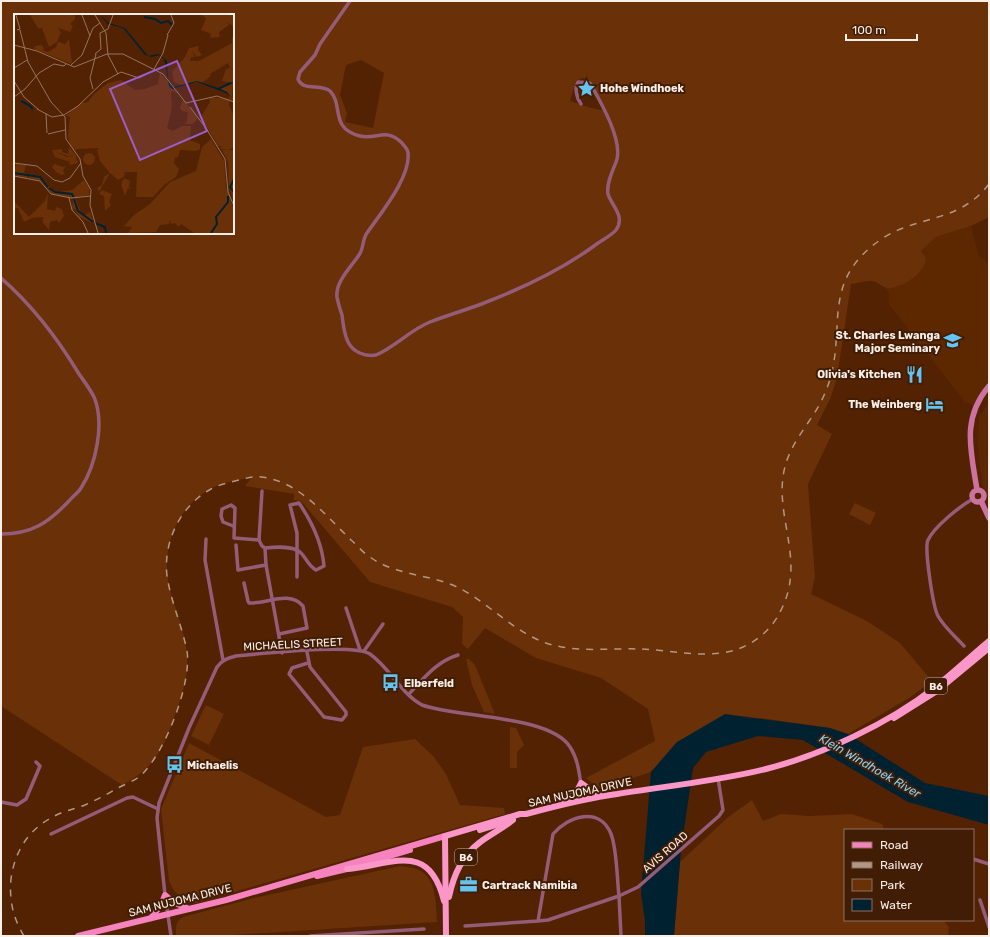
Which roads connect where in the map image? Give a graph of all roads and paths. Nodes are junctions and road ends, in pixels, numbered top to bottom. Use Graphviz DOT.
graph roads {
  1 [pos="350,1"];
  2 [pos="581,104"];
  3 [pos="1,278"];
  4 [pos="989,386"];
  5 [pos="977,490"];
  6 [pos="262,491"];
  7 [pos="973,499"];
  8 [pos="981,501"];
  9 [pos="989,518"];
  10 [pos="233,526"];
  11 [pos="1,534"];
  12 [pos="206,539"];
  13 [pos="259,540"];
  14 [pos="236,545"];
  15 [pos="265,548"];
  16 [pos="296,550"];
  17 [pos="266,565"];
  18 [pos="297,578"];
  19 [pos="244,583"];
  20 [pos="273,599"];
  21 [pos="346,608"];
  22 [pos="383,624"];
  23 [pos="279,634"];
  24 [pos="989,641"];
  25 [pos="964,646"];
  26 [pos="989,648"];
  27 [pos="362,651"];
  28 [pos="307,652"];
  29 [pos="282,653"];
  30 [pos="458,655"];
  31 [pos="223,660"];
  32 [pos="308,663"];
  33 [pos="409,694"];
  34 [pos="877,724"];
  35 [pos="36,762"];
  36 [pos="718,778"];
  37 [pos="580,783"];
  38 [pos="615,794"];
  39 [pos="583,800"];
  40 [pos="1,802"];
  41 [pos="557,806"];
  42 [pos="158,809"];
  43 [pos="526,814"];
  44 [pos="513,820"];
  45 [pos="51,834"];
  46 [pos="446,838"];
  47 [pos="974,859"];
  48 [pos="989,864"];
  49 [pos="347,869"];
  50 [pos="286,882"];
  51 [pos="165,895"];
  52 [pos="619,896"];
  53 [pos="980,900"];
  54 [pos="189,909"];
  55 [pos="446,913"];
  56 [pos="168,914"];
  57 [pos="150,918"];
  58 [pos="538,921"];
  59 [pos="465,926"];
  60 [pos="989,927"];
  61 [pos="424,929"];
  62 [pos="382,931"];
  63 [pos="78,936"];
  64 [pos="171,936"];
  65 [pos="310,936"];
  66 [pos="382,936"];
  67 [pos="446,936"];
  68 [pos="621,936"];
  1 -- 2 [label="street"];
  3 -- 11 [label="street"];
  4 -- 5 [label="main road"];
  5 -- 7 [label="main road"];
  5 -- 8 [label="main road"];
  6 -- 13 [label="street"];
  7 -- 8 [label="main road"];
  7 -- 25 [label="street"];
  8 -- 9 [label="main road"];
  10 -- 10 [label="street"];
  10 -- 13 [label="street"];
  12 -- 31 [label="street"];
  13 -- 15 [label="street"];
  14 -- 17 [label="street"];
  15 -- 16 [label="street"];
  15 -- 17 [label="street"];
  16 -- 16 [label="street"];
  16 -- 18 [label="street"];
  17 -- 20 [label="street"];
  19 -- 20 [label="street"];
  20 -- 23 [label="street"];
  20 -- 23 [label="street"];
  21 -- 27 [label="street"];
  22 -- 27 [label="street"];
  23 -- 29 [label="street"];
  24 -- 34 [label="highway, SAM NUJOMA DRIVE / B6"];
  26 -- 34 [label="highway, SAM NUJOMA DRIVE / B6"];
  27 -- 28 [label="street, MICHAELIS STREET"];
  27 -- 33 [label="street"];
  28 -- 29 [label="street, MICHAELIS STREET"];
  28 -- 32 [label="street"];
  29 -- 31 [label="street, MICHAELIS STREET"];
  30 -- 33 [label="street"];
  31 -- 42 [label="street"];
  32 -- 32 [label="street"];
  33 -- 37 [label="street"];
  34 -- 36 [label="highway, SAM NUJOMA DRIVE / B6"];
  35 -- 40 [label="street"];
  36 -- 38 [label="highway, SAM NUJOMA DRIVE / B6"];
  36 -- 52 [label="street, AVIS ROAD"];
  37 -- 38 [label="highway"];
  37 -- 39 [label="street"];
  37 -- 41 [label="highway"];
  38 -- 39 [label="highway, SAM NUJOMA DRIVE / B6"];
  39 -- 41 [label="highway, SAM NUJOMA DRIVE / B6"];
  41 -- 43 [label="highway, SAM NUJOMA DRIVE / B6"];
  42 -- 45 [label="street"];
  42 -- 51 [label="street"];
  43 -- 44 [label="highway, B6"];
  43 -- 46 [label="highway, SAM NUJOMA DRIVE / B6"];
  44 -- 46 [label="highway, B6"];
  44 -- 55 [label="highway, B6"];
  46 -- 49 [label="main road, SAM NUJOMA DRIVE"];
  46 -- 50 [label="main road, SAM NUJOMA DRIVE"];
  46 -- 55 [label="highway, B6"];
  47 -- 48 [label="street"];
  49 -- 50 [label="main road, SAM NUJOMA DRIVE"];
  49 -- 55 [label="highway"];
  50 -- 54 [label="main road, SAM NUJOMA DRIVE"];
  51 -- 54 [label="main road"];
  51 -- 56 [label="street"];
  51 -- 57 [label="main road"];
  52 -- 58 [label="street, AVIS ROAD"];
  52 -- 58 [label="street"];
  52 -- 68 [label="street"];
  53 -- 60 [label="street"];
  54 -- 56 [label="main road, SAM NUJOMA DRIVE"];
  55 -- 67 [label="highway, B6"];
  56 -- 57 [label="main road, SAM NUJOMA DRIVE"];
  56 -- 64 [label="street"];
  57 -- 63 [label="main road, SAM NUJOMA DRIVE"];
  58 -- 59 [label="street, AVIS ROAD"];
  61 -- 62 [label="street"];
  62 -- 65 [label="street"];
  62 -- 66 [label="street"];
}
